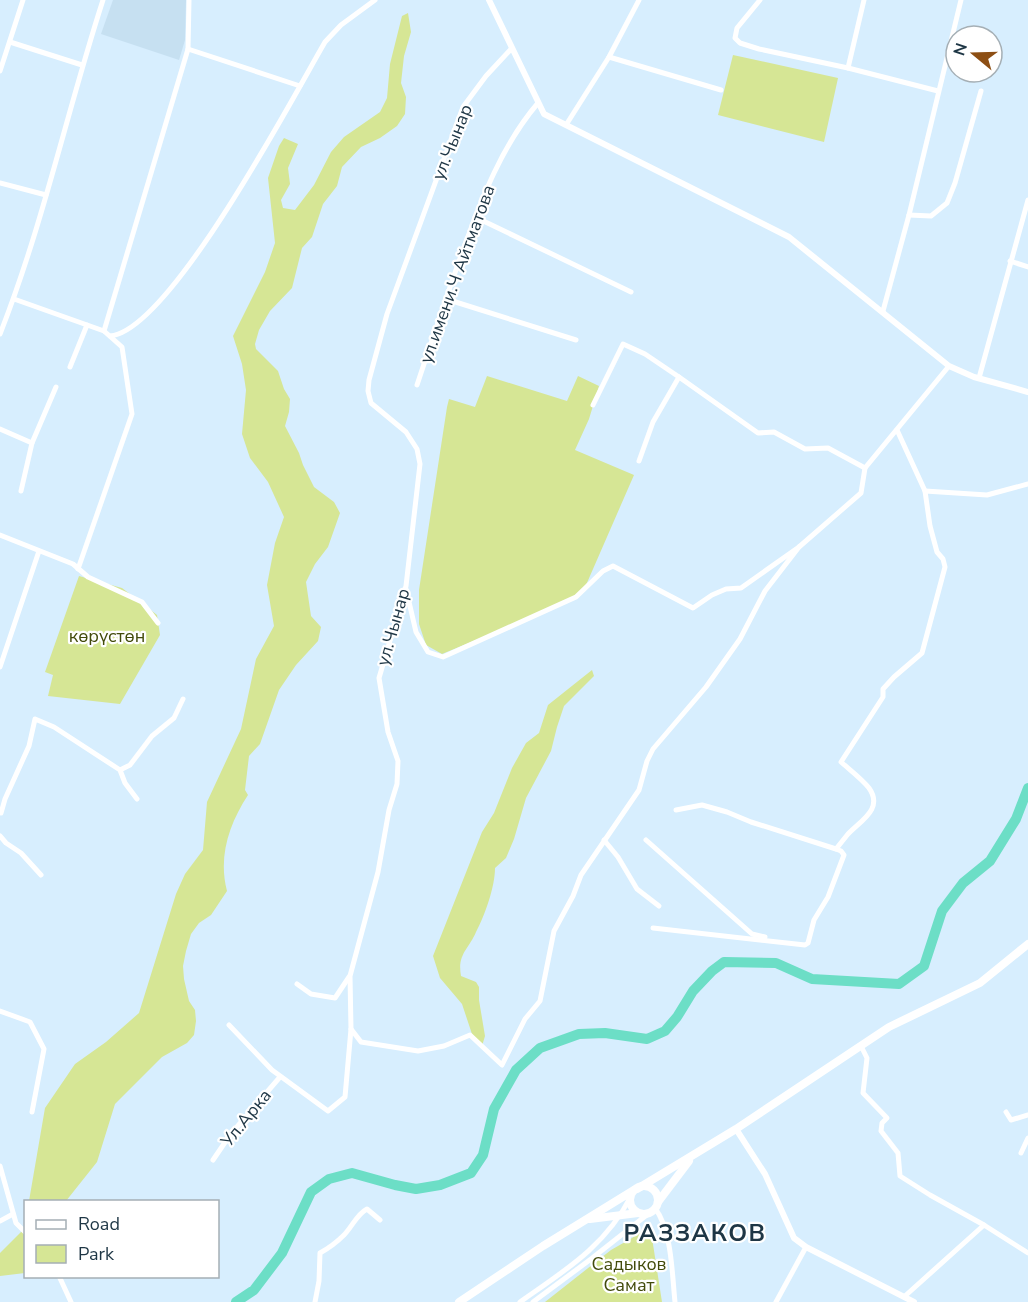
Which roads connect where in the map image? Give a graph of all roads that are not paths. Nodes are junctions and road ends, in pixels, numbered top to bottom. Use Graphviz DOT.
graph roads {
  1 [pos="23,0"];
  2 [pos="103,0"];
  3 [pos="189,0"];
  4 [pos="375,0"];
  5 [pos="489,0"];
  6 [pos="639,0"];
  7 [pos="760,0"];
  8 [pos="864,0"];
  9 [pos="961,0"];
  10 [pos="10,42"];
  11 [pos="512,48"];
  12 [pos="188,49"];
  13 [pos="609,57"];
  14 [pos="82,65"];
  15 [pos="848,68"];
  16 [pos="0,71"];
  17 [pos="300,86"];
  18 [pos="721,90"];
  19 [pos="938,91"];
  20 [pos="981,92"];
  21 [pos="538,103"];
  22 [pos="566,125"];
  23 [pos="0,183"];
  24 [pos="46,195"];
  25 [pos="1028,200"];
  26 [pos="909,215"];
  27 [pos="475,217"];
  28 [pos="1010,261"];
  29 [pos="1028,267"];
  30 [pos="631,292"];
  31 [pos="14,299"];
  32 [pos="446,299"];
  33 [pos="883,311"];
  34 [pos="87,325"];
  35 [pos="104,331"];
  36 [pos="0,334"];
  37 [pos="110,336"];
  38 [pos="576,340"];
  39 [pos="949,366"];
  40 [pos="70,367"];
  41 [pos="679,377"];
  42 [pos="980,378"];
  43 [pos="417,385"];
  44 [pos="56,387"];
  45 [pos="1028,392"];
  46 [pos="593,405"];
  47 [pos="0,429"];
  48 [pos="897,430"];
  49 [pos="32,443"];
  50 [pos="639,461"];
  51 [pos="865,468"];
  52 [pos="1028,484"];
  53 [pos="21,491"];
  54 [pos="925,491"];
  55 [pos="0,534"];
  56 [pos="798,547"];
  57 [pos="39,551"];
  58 [pos="78,569"];
  59 [pos="406,586"];
  60 [pos="158,623"];
  61 [pos="0,667"];
  62 [pos="183,699"];
  63 [pos="120,770"];
  64 [pos="137,799"];
  65 [pos="676,810"];
  66 [pos="0,814"];
  67 [pos="0,836"];
  68 [pos="604,840"];
  69 [pos="646,840"];
  70 [pos="836,849"];
  71 [pos="41,874"];
  72 [pos="659,906"];
  73 [pos="652,928"];
  74 [pos="1028,944"];
  75 [pos="805,945"];
  76 [pos="350,976"];
  77 [pos="297,984"];
  78 [pos="0,1011"];
  79 [pos="229,1025"];
  80 [pos="351,1029"];
  81 [pos="861,1046"];
  82 [pos="280,1077"];
  83 [pos="32,1112"];
  84 [pos="1006,1112"];
  85 [pos="1028,1115"];
  86 [pos="736,1129"];
  87 [pos="1028,1138"];
  88 [pos="1021,1153"];
  89 [pos="691,1157"];
  90 [pos="213,1160"];
  91 [pos="0,1166"];
  92 [pos="634,1192"];
  93 [pos="656,1205"];
  94 [pos="638,1213"];
  95 [pos="13,1214"];
  96 [pos="622,1214"];
  97 [pos="648,1214"];
  98 [pos="586,1219"];
  99 [pos="380,1220"];
  100 [pos="0,1221"];
  101 [pos="984,1225"];
  102 [pos="24,1231"];
  103 [pos="806,1247"];
  104 [pos="1028,1253"];
  105 [pos="60,1278"];
  106 [pos="903,1295"];
  107 [pos="71,1302"];
  108 [pos="315,1302"];
  109 [pos="459,1302"];
  110 [pos="520,1302"];
  111 [pos="533,1302"];
  112 [pos="675,1302"];
  113 [pos="776,1302"];
  114 [pos="898,1302"];
  115 [pos="914,1302"];
  1 -- 10 [label="street"];
  2 -- 14 [label="street"];
  3 -- 12 [label="street"];
  4 -- 17 [label="street"];
  5 -- 11 [label="street"];
  6 -- 13 [label="street"];
  7 -- 15 [label="street"];
  8 -- 15 [label="street"];
  9 -- 19 [label="street"];
  10 -- 14 [label="street"];
  10 -- 16 [label="street"];
  11 -- 21 [label="street"];
  11 -- 59 [label="street, ул.Чынар"];
  12 -- 17 [label="street"];
  12 -- 35 [label="street"];
  13 -- 18 [label="street"];
  13 -- 22 [label="street"];
  14 -- 24 [label="street"];
  15 -- 19 [label="street"];
  17 -- 37 [label="street"];
  19 -- 26 [label="street"];
  20 -- 26 [label="street"];
  21 -- 22 [label="street"];
  21 -- 27 [label="street, ул.имени.Ч Айтматова"];
  22 -- 33 [label="street"];
  23 -- 24 [label="street"];
  24 -- 31 [label="street"];
  25 -- 28 [label="street"];
  26 -- 33 [label="street"];
  27 -- 30 [label="street"];
  27 -- 32 [label="street, ул.имени.Ч Айтматова"];
  28 -- 29 [label="street"];
  28 -- 42 [label="street"];
  31 -- 34 [label="street"];
  31 -- 36 [label="street"];
  32 -- 38 [label="street"];
  32 -- 43 [label="street, ул.имени.Ч Айтматова"];
  33 -- 39 [label="street"];
  34 -- 35 [label="street"];
  34 -- 40 [label="street"];
  35 -- 37 [label="street"];
  37 -- 58 [label="street"];
  39 -- 42 [label="street"];
  39 -- 48 [label="street"];
  41 -- 46 [label="street"];
  41 -- 50 [label="street"];
  41 -- 51 [label="street"];
  42 -- 45 [label="street"];
  44 -- 49 [label="street"];
  47 -- 49 [label="street"];
  48 -- 51 [label="street"];
  48 -- 54 [label="street"];
  49 -- 53 [label="street"];
  51 -- 56 [label="street"];
  52 -- 54 [label="street"];
  54 -- 70 [label="street"];
  55 -- 57 [label="street"];
  56 -- 59 [label="street"];
  56 -- 68 [label="street"];
  57 -- 58 [label="street"];
  57 -- 61 [label="street"];
  58 -- 60 [label="street"];
  59 -- 76 [label="street, ул.Чынар"];
  62 -- 63 [label="street"];
  63 -- 64 [label="street"];
  63 -- 66 [label="street"];
  65 -- 70 [label="street"];
  67 -- 71 [label="street"];
  68 -- 72 [label="street"];
  68 -- 80 [label="street"];
  69 -- 75 [label="street"];
  70 -- 75 [label="street"];
  73 -- 75 [label="street"];
  74 -- 81 [label="main road"];
  76 -- 77 [label="street"];
  76 -- 80 [label="street, ул.Чынар"];
  78 -- 83 [label="street"];
  79 -- 82 [label="street, ул.Чынар"];
  80 -- 82 [label="street, ул.Чынар"];
  81 -- 86 [label="main road"];
  81 -- 101 [label="street"];
  82 -- 90 [label="street, Ул.Арка"];
  84 -- 85 [label="street"];
  86 -- 89 [label="main road"];
  86 -- 103 [label="street"];
  87 -- 88 [label="street"];
  89 -- 92 [label="main road"];
  89 -- 93 [label="main road"];
  91 -- 95 [label="street"];
  92 -- 93 [label="main road"];
  92 -- 94 [label="main road"];
  92 -- 96 [label="street"];
  92 -- 98 [label="main road"];
  93 -- 97 [label="main road"];
  93 -- 112 [label="street"];
  94 -- 96 [label="main road"];
  94 -- 97 [label="main road"];
  95 -- 100 [label="street"];
  95 -- 102 [label="street"];
  96 -- 98 [label="main road"];
  96 -- 110 [label="street"];
  97 -- 111 [label="street"];
  98 -- 109 [label="main road"];
  99 -- 108 [label="street"];
  101 -- 104 [label="street"];
  101 -- 106 [label="street"];
  103 -- 106 [label="street"];
  103 -- 113 [label="street"];
  105 -- 107 [label="street"];
  106 -- 114 [label="street"];
  106 -- 115 [label="street"];
}
